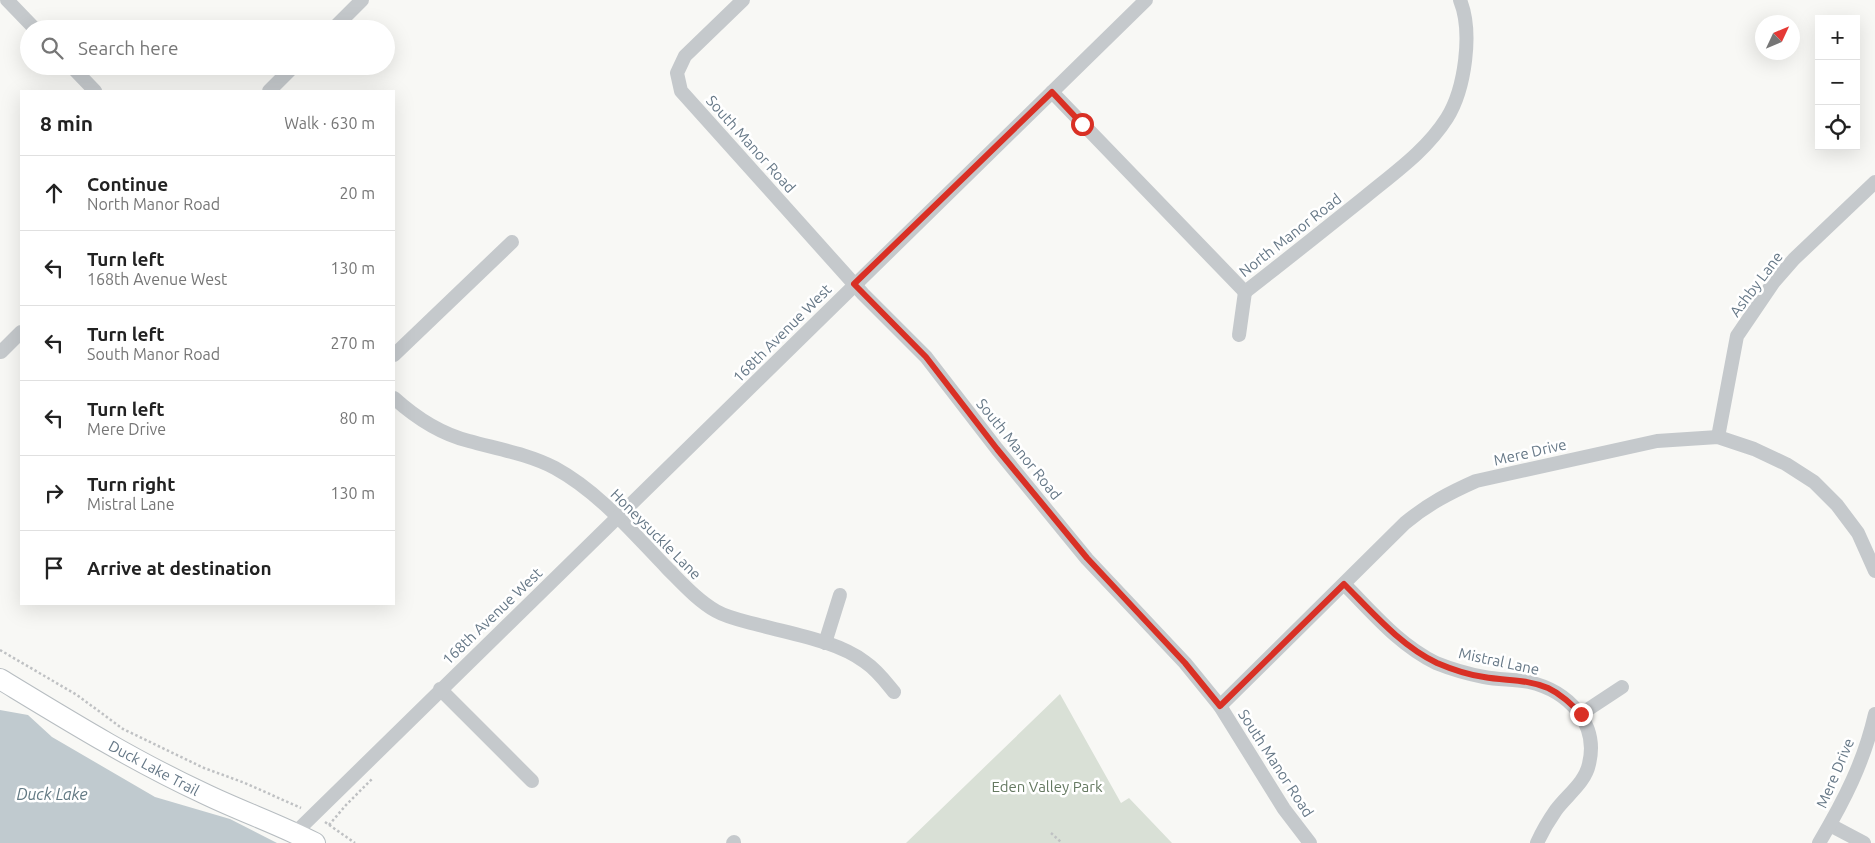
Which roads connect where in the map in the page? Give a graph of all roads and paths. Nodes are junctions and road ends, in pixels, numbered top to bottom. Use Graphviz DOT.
graph roads {
  1 [pos="7,0"];
  2 [pos="362,0"];
  3 [pos="744,0"];
  4 [pos="1146,0"];
  5 [pos="1460,0"];
  6 [pos="26,20"];
  7 [pos="342,20"];
  8 [pos="80,75"];
  9 [pos="285,75"];
  10 [pos="94,90"];
  11 [pos="270,90"];
  12 [pos="1052,92"];
  13 [pos="1875,182"];
  14 [pos="512,242"];
  15 [pos="854,284"];
  16 [pos="1245,292"];
  17 [pos="20,333"];
  18 [pos="1239,335"];
  19 [pos="0,351"];
  20 [pos="395,354"];
  21 [pos="395,399"];
  22 [pos="1718,437"];
  23 [pos="617,517"];
  24 [pos="1875,570"];
  25 [pos="1344,584"];
  26 [pos="840,595"];
  27 [pos="825,643"];
  28 [pos="0,650"];
  29 [pos="0,678"];
  30 [pos="1622,687"];
  31 [pos="440,689"];
  32 [pos="894,692"];
  33 [pos="1220,706"];
  34 [pos="1581,714"];
  35 [pos="1875,714"];
  36 [pos="532,782"];
  37 [pos="314,814"];
  38 [pos="1830,825"];
  39 [pos="1051,832"];
  40 [pos="295,833"];
  41 [pos="315,843"];
  42 [pos="355,843"];
  43 [pos="1062,843"];
  44 [pos="1310,843"];
  45 [pos="1537,843"];
  46 [pos="1819,843"];
  47 [pos="1864,843"];
  1 -- 6 [label="street"];
  2 -- 7 [label="street"];
  3 -- 15 [label="street, South Manor Road"];
  4 -- 12 [label="street, 168th Avenue West"];
  5 -- 16 [label="street, North Manor Road"];
  8 -- 10 [label="street"];
  9 -- 11 [label="street"];
  12 -- 15 [label="street, 168th Avenue West"];
  12 -- 16 [label="street, North Manor Road"];
  13 -- 22 [label="street, Ashby Lane"];
  14 -- 20 [label="street"];
  15 -- 23 [label="street, 168th Avenue West"];
  15 -- 33 [label="street, South Manor Road"];
  16 -- 18 [label="street"];
  17 -- 19 [label="street"];
  21 -- 23 [label="street, Honeysuckle Lane"];
  22 -- 24 [label="street, Mere Drive"];
  22 -- 25 [label="street, Mere Drive"];
  23 -- 27 [label="street, Honeysuckle Lane"];
  23 -- 31 [label="street, 168th Avenue West"];
  25 -- 33 [label="street, Mere Drive"];
  25 -- 34 [label="street, Mistral Lane"];
  26 -- 27 [label="street"];
  27 -- 32 [label="street, Honeysuckle Lane"];
  28 -- 37 [label="path"];
  29 -- 40 [label="street, Duck Lake Trail"];
  30 -- 34 [label="street"];
  31 -- 36 [label="street"];
  31 -- 37 [label="street, 168th Avenue West"];
  33 -- 44 [label="street, South Manor Road"];
  34 -- 45 [label="street, Mistral Lane"];
  35 -- 38 [label="street, Mere Drive"];
  37 -- 40 [label="street, 168th Avenue West"];
  37 -- 42 [label="path"];
  38 -- 46 [label="street, Mere Drive"];
  38 -- 47 [label="street"];
  39 -- 43 [label="path"];
  40 -- 41 [label="street, Duck Lake Trail"];
}
